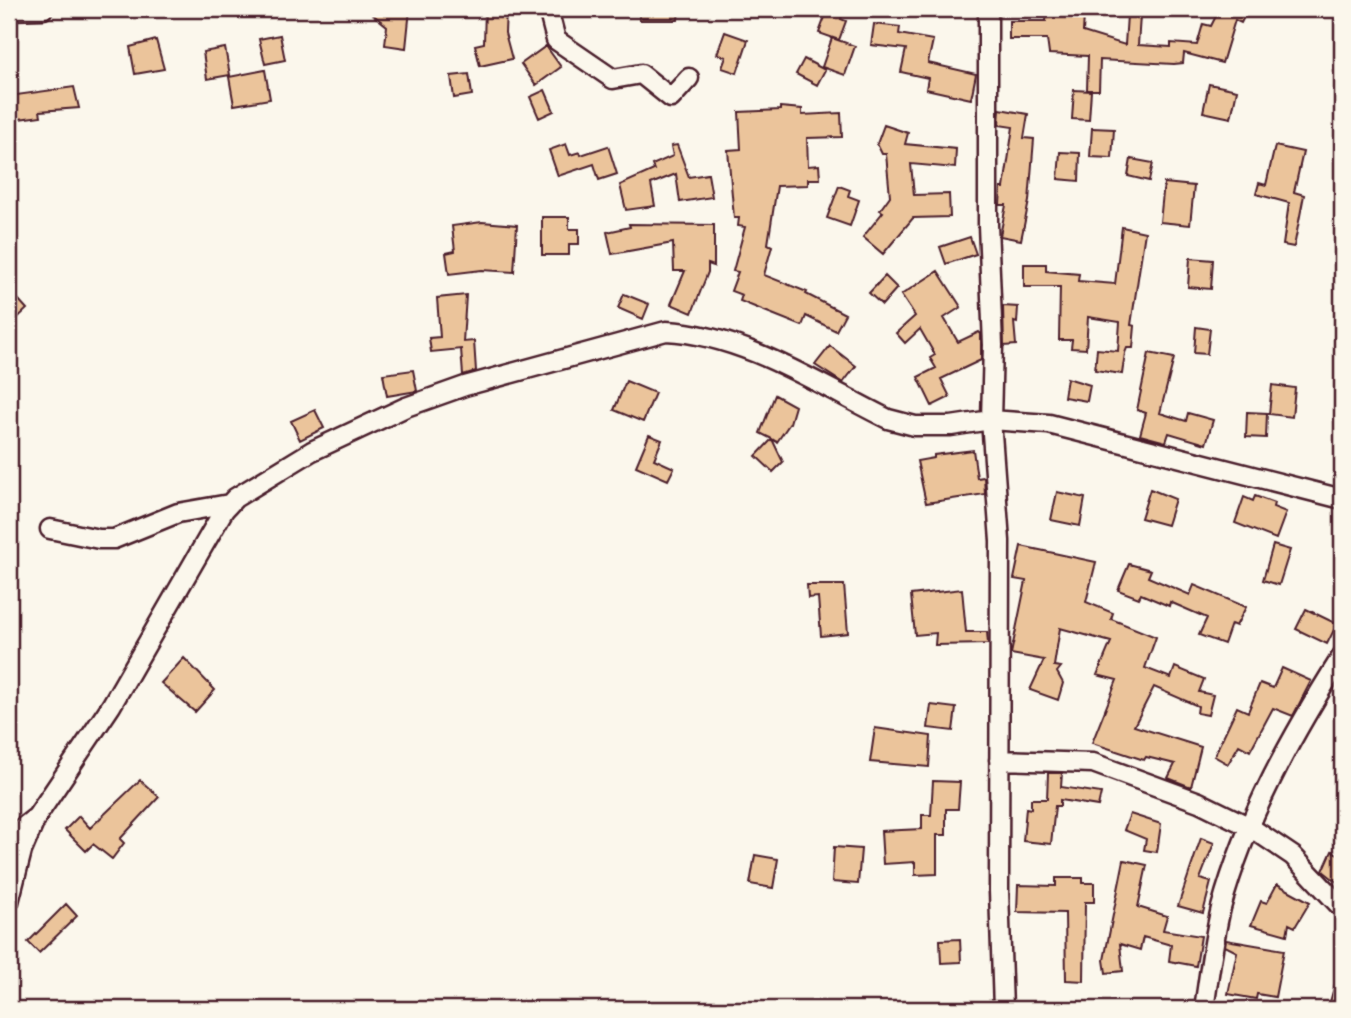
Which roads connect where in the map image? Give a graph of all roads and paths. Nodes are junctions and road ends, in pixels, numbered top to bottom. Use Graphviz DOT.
graph roads {
  1 [pos="43,9"];
  2 [pos="548,9"];
  3 [pos="988,9"];
  4 [pos="9,10"];
  5 [pos="689,78"];
  6 [pos="991,419"];
  7 [pos="1342,499"];
  8 [pos="229,504"];
  9 [pos="50,529"];
  10 [pos="1342,656"];
  11 [pos="999,760"];
  12 [pos="37,816"];
  13 [pos="1250,827"];
  14 [pos="9,838"];
  15 [pos="9,902"];
  16 [pos="1342,908"];
  17 [pos="1003,1009"];
  18 [pos="1204,1009"];
  1 -- 4 [label="street"];
  2 -- 5 [label="street"];
  3 -- 6 [label="street"];
  6 -- 7 [label="street"];
  6 -- 8 [label="street"];
  6 -- 11 [label="street"];
  8 -- 9 [label="street"];
  8 -- 12 [label="street"];
  10 -- 13 [label="street"];
  11 -- 13 [label="street"];
  11 -- 17 [label="street"];
  12 -- 14 [label="street"];
  12 -- 15 [label="street"];
  13 -- 16 [label="street"];
  13 -- 18 [label="street"];
}
